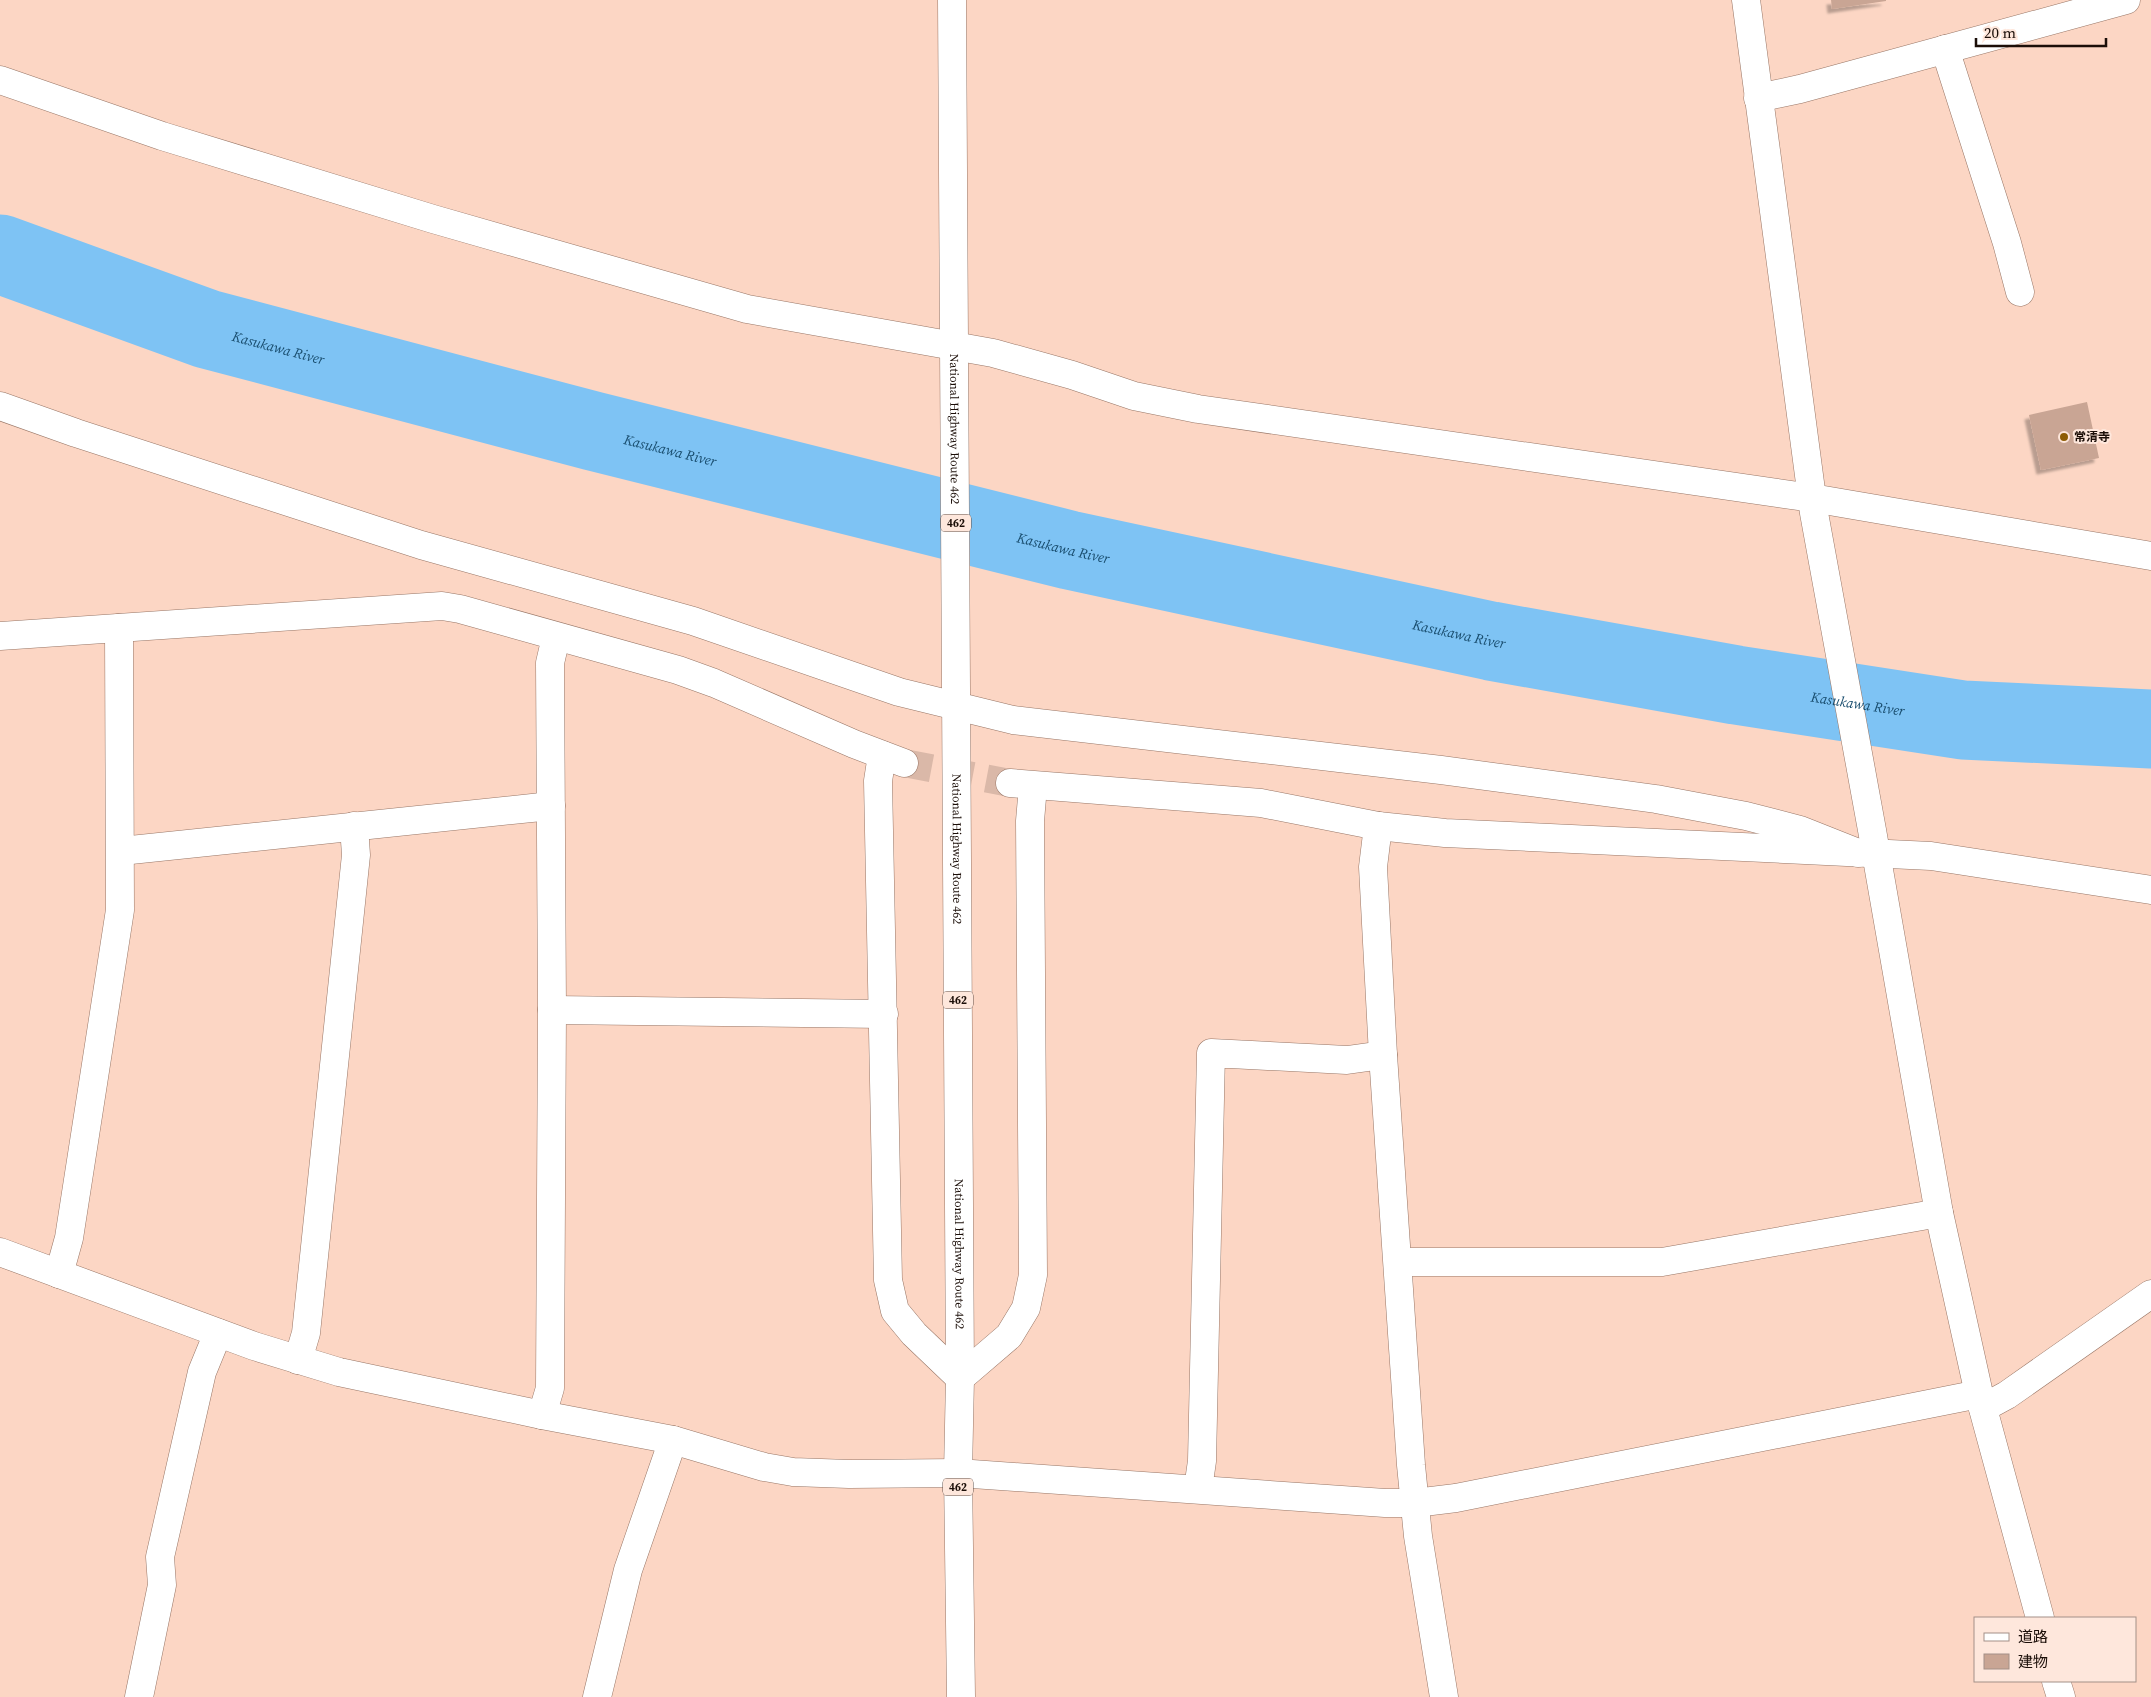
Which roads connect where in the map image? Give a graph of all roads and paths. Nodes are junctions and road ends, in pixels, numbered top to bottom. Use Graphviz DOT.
graph roads {
  1 [pos="952,0"];
  2 [pos="1746,0"];
  3 [pos="2126,0"];
  4 [pos="1945,49"];
  5 [pos="0,80"];
  6 [pos="1758,98"];
  7 [pos="2020,292"];
  8 [pos="954,351"];
  9 [pos="0,406"];
  10 [pos="1813,505"];
  11 [pos="2151,556"];
  12 [pos="119,628"];
  13 [pos="0,636"];
  14 [pos="556,637"];
  15 [pos="956,697"];
  16 [pos="551,806"];
  17 [pos="354,826"];
  18 [pos="1378,826"];
  19 [pos="1869,846"];
  20 [pos="121,851"];
  21 [pos="2151,890"];
  22 [pos="552,1010"];
  23 [pos="884,1014"];
  24 [pos="1383,1055"];
  25 [pos="1939,1213"];
  26 [pos="0,1252"];
  27 [pos="1398,1262"];
  28 [pos="59,1274"];
  29 [pos="2151,1294"];
  30 [pos="218,1333"];
  31 [pos="298,1360"];
  32 [pos="960,1378"];
  33 [pos="1981,1401"];
  34 [pos="542,1415"];
  35 [pos="673,1440"];
  36 [pos="958,1473"];
  37 [pos="1198,1489"];
  38 [pos="1416,1503"];
  39 [pos="2040,1617"];
  40 [pos="2056,1682"];
  41 [pos="139,1697"];
  42 [pos="596,1697"];
  43 [pos="961,1697"];
  44 [pos="1444,1697"];
  45 [pos="2061,1697"];
  1 -- 8 [label="main road, National Highway Route 462 / 462"];
  2 -- 6 [label="main road"];
  3 -- 4 [label="main road"];
  4 -- 6 [label="main road"];
  4 -- 7 [label="main road"];
  5 -- 8 [label="main road"];
  6 -- 10 [label="main road"];
  8 -- 10 [label="main road"];
  8 -- 15 [label="main road, National Highway Route 462 / 462"];
  9 -- 15 [label="main road"];
  10 -- 11 [label="main road"];
  10 -- 19 [label="main road"];
  12 -- 13 [label="main road"];
  12 -- 14 [label="main road"];
  12 -- 20 [label="main road"];
  14 -- 16 [label="main road"];
  14 -- 23 [label="main road"];
  15 -- 19 [label="main road"];
  15 -- 32 [label="main road, National Highway Route 462 / 462"];
  16 -- 17 [label="main road"];
  16 -- 22 [label="main road"];
  17 -- 20 [label="main road"];
  17 -- 31 [label="main road"];
  18 -- 19 [label="main road"];
  18 -- 24 [label="main road"];
  18 -- 32 [label="main road"];
  19 -- 21 [label="main road"];
  19 -- 25 [label="main road"];
  20 -- 28 [label="main road"];
  22 -- 23 [label="main road"];
  22 -- 34 [label="main road"];
  23 -- 32 [label="main road"];
  24 -- 27 [label="main road"];
  24 -- 37 [label="main road"];
  25 -- 27 [label="main road"];
  25 -- 33 [label="main road"];
  26 -- 28 [label="main road"];
  27 -- 38 [label="main road"];
  28 -- 30 [label="main road"];
  29 -- 33 [label="main road"];
  30 -- 31 [label="main road"];
  30 -- 41 [label="main road"];
  31 -- 34 [label="main road"];
  32 -- 36 [label="main road, National Highway Route 462 / 462"];
  33 -- 38 [label="main road"];
  33 -- 39 [label="main road"];
  34 -- 35 [label="main road"];
  35 -- 36 [label="main road"];
  35 -- 42 [label="main road"];
  36 -- 37 [label="main road"];
  36 -- 43 [label="main road, National Highway Route 462 / 462"];
  37 -- 38 [label="main road"];
  38 -- 44 [label="main road"];
  40 -- 45 [label="main road"];
}
